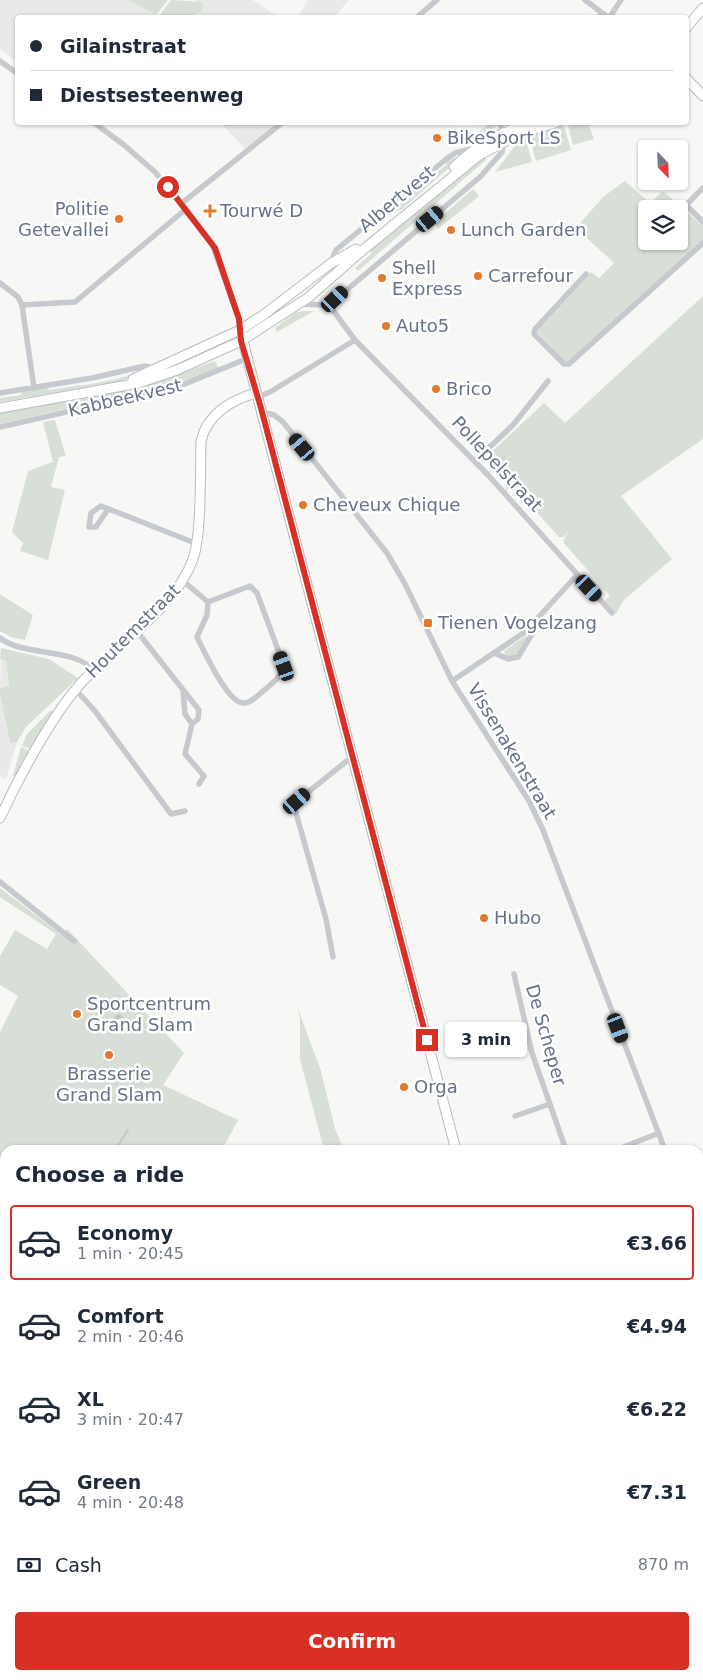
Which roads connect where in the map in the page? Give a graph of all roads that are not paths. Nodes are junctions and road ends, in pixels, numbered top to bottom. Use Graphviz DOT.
graph roads {
  1 [pos="437,0"];
  2 [pos="585,0"];
  3 [pos="621,0"];
  4 [pos="703,8"];
  5 [pos="420,15"];
  6 [pos="606,15"];
  7 [pos="608,15"];
  8 [pos="689,24"];
  9 [pos="0,61"];
  10 [pos="15,72"];
  11 [pos="689,81"];
  12 [pos="703,96"];
  13 [pos="97,125"];
  14 [pos="279,125"];
  15 [pos="524,125"];
  16 [pos="541,125"];
  17 [pos="502,132"];
  18 [pos="703,188"];
  19 [pos="184,206"];
  20 [pos="703,222"];
  21 [pos="703,243"];
  22 [pos="586,274"];
  23 [pos="0,283"];
  24 [pos="298,304"];
  25 [pos="22,305"];
  26 [pos="327,305"];
  27 [pos="240,330"];
  28 [pos="355,340"];
  29 [pos="241,341"];
  30 [pos="246,359"];
  31 [pos="156,369"];
  32 [pos="548,381"];
  33 [pos="34,388"];
  34 [pos="0,393"];
  35 [pos="257,395"];
  36 [pos="0,404"];
  37 [pos="0,408"];
  38 [pos="262,412"];
  39 [pos="0,427"];
  40 [pos="475,461"];
  41 [pos="108,509"];
  42 [pos="195,543"];
  43 [pos="577,575"];
  44 [pos="183,581"];
  45 [pos="208,602"];
  46 [pos="612,613"];
  47 [pos="533,623"];
  48 [pos="136,630"];
  49 [pos="0,638"];
  50 [pos="494,654"];
  51 [pos="94,671"];
  52 [pos="452,681"];
  53 [pos="76,690"];
  54 [pos="184,690"];
  55 [pos="192,724"];
  56 [pos="353,756"];
  57 [pos="199,784"];
  58 [pos="185,811"];
  59 [pos="0,818"];
  60 [pos="0,882"];
  61 [pos="74,941"];
  62 [pos="333,957"];
  63 [pos="514,974"];
  64 [pos="550,1104"];
  65 [pos="515,1116"];
  66 [pos="659,1133"];
  67 [pos="455,1145"];
  68 [pos="564,1145"];
  69 [pos="629,1145"];
  70 [pos="663,1145"];
  1 -- 5 [label="street"];
  2 -- 6 [label="street"];
  3 -- 7 [label="street"];
  4 -- 8 [label="main road"];
  9 -- 10 [label="street"];
  11 -- 12 [label="main road"];
  13 -- 19 [label="street"];
  14 -- 19 [label="street"];
  15 -- 17 [label="main road, Albertvest"];
  16 -- 17 [label="main road, Albertvest"];
  17 -- 24 [label="main road, Albertvest"];
  17 -- 26 [label="street, Albertvest"];
  17 -- 27 [label="main road, Albertvest"];
  18 -- 20 [label="street"];
  19 -- 25 [label="street"];
  19 -- 27 [label="street"];
  21 -- 22 [label="street"];
  23 -- 25 [label="street"];
  24 -- 26 [label="street"];
  24 -- 29 [label="main road, Albertvest"];
  25 -- 33 [label="street"];
  26 -- 28 [label="street, Pollepelstraat"];
  27 -- 29 [label="main road"];
  27 -- 31 [label="main road, Kabbeekvest"];
  28 -- 35 [label="street"];
  28 -- 40 [label="street, Pollepelstraat"];
  29 -- 30 [label="main road"];
  29 -- 37 [label="main road, Kabbeekvest"];
  30 -- 35 [label="main road"];
  30 -- 39 [label="street, Kabbeekvest"];
  31 -- 33 [label="street, Kabbeekvest"];
  31 -- 36 [label="main road, Kabbeekvest"];
  32 -- 40 [label="street"];
  33 -- 34 [label="street, Kabbeekvest"];
  35 -- 38 [label="main road"];
  35 -- 42 [label="main road, Houtemstraat"];
  38 -- 52 [label="street, Vissenakenstraat"];
  38 -- 56 [label="main road"];
  40 -- 43 [label="street, Pollepelstraat"];
  41 -- 42 [label="street"];
  42 -- 44 [label="main road, Houtemstraat"];
  43 -- 46 [label="street, Pollepelstraat"];
  43 -- 47 [label="street"];
  44 -- 45 [label="street"];
  44 -- 48 [label="main road, Houtemstraat"];
  45 -- 45 [label="street"];
  47 -- 50 [label="street"];
  47 -- 50 [label="street"];
  48 -- 51 [label="main road, Houtemstraat"];
  48 -- 54 [label="street"];
  49 -- 51 [label="street"];
  50 -- 52 [label="street"];
  51 -- 53 [label="main road, Houtemstraat"];
  52 -- 66 [label="street, Vissenakenstraat"];
  53 -- 58 [label="street"];
  53 -- 59 [label="main road, Houtemstraat"];
  54 -- 55 [label="street"];
  54 -- 55 [label="street"];
  55 -- 57 [label="street"];
  56 -- 62 [label="street"];
  56 -- 67 [label="main road"];
  60 -- 61 [label="street"];
  63 -- 64 [label="street, De Scheper"];
  64 -- 65 [label="street, De Scheper"];
  64 -- 68 [label="street, De Scheper"];
  66 -- 69 [label="street"];
  66 -- 70 [label="street, Vissenakenstraat"];
}
